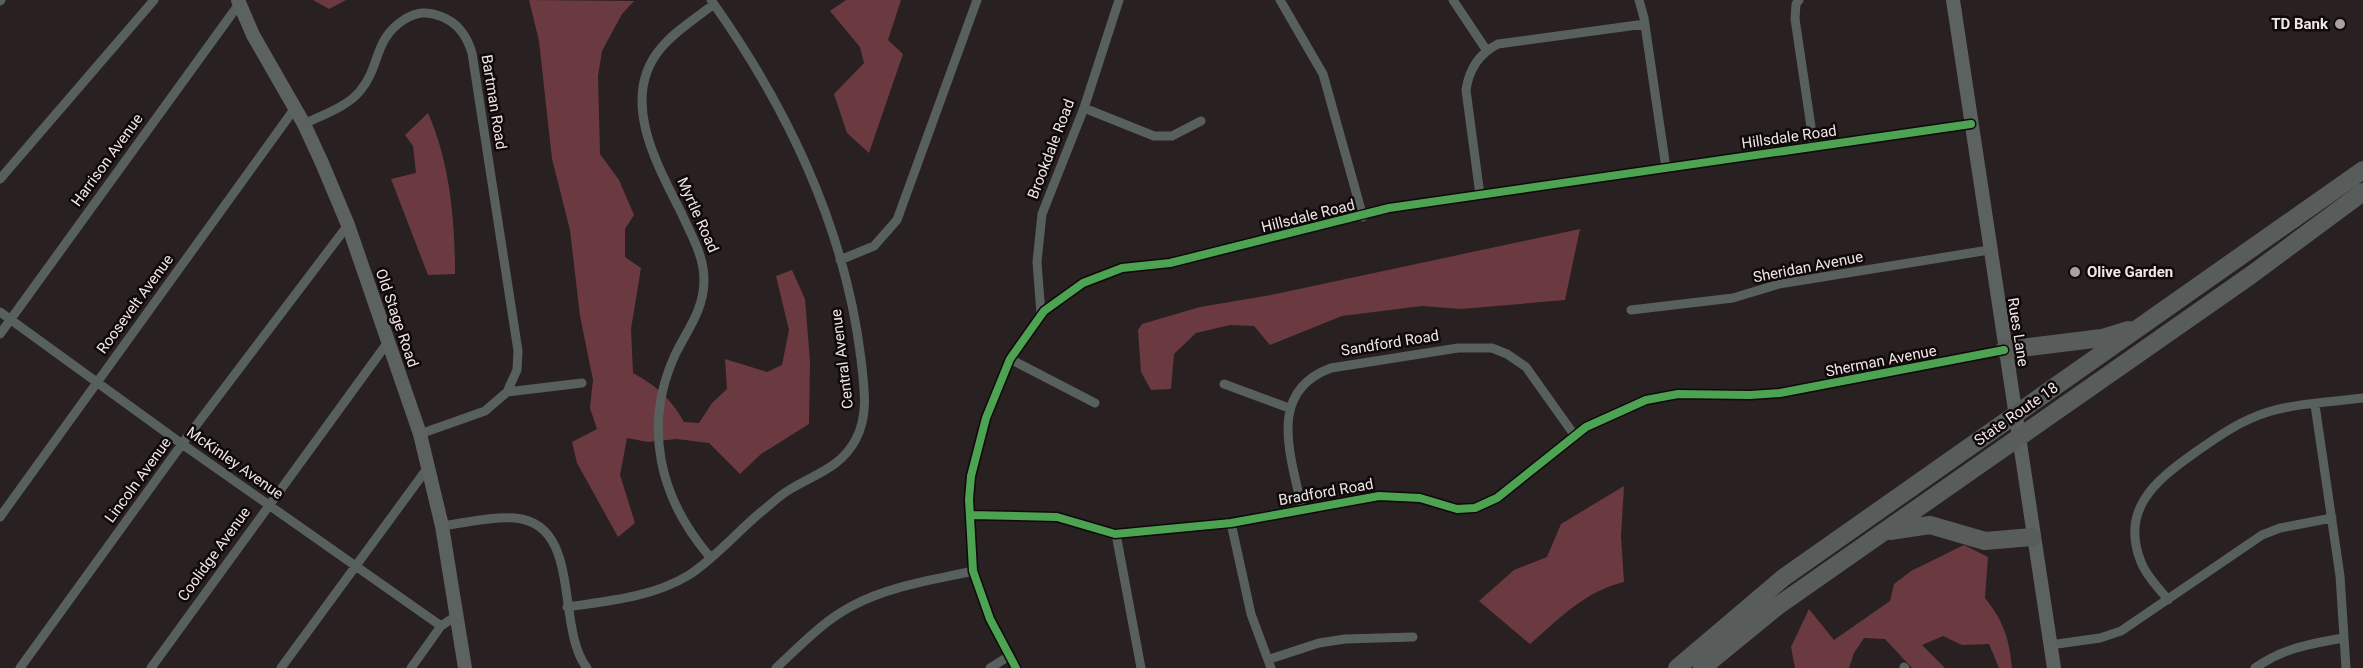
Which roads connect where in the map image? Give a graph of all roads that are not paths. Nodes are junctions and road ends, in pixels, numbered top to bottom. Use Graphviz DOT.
graph roads {
  1 [pos="154,0"];
  2 [pos="976,0"];
  3 [pos="1119,0"];
  4 [pos="1280,0"];
  5 [pos="1453,0"];
  6 [pos="1639,0"];
  7 [pos="1799,0"];
  8 [pos="1953,0"];
  9 [pos="238,2"];
  10 [pos="712,2"];
  11 [pos="1645,24"];
  12 [pos="1487,51"];
  13 [pos="295,108"];
  14 [pos="1084,108"];
  15 [pos="1201,122"];
  16 [pos="304,124"];
  17 [pos="1971,124"];
  18 [pos="1814,147"];
  19 [pos="1666,168"];
  20 [pos="2363,170"];
  21 [pos="0,178"];
  22 [pos="2363,192"];
  23 [pos="1480,195"];
  24 [pos="1363,217"];
  25 [pos="348,225"];
  26 [pos="1989,250"];
  27 [pos="840,260"];
  28 [pos="1631,310"];
  29 [pos="0,312"];
  30 [pos="1041,314"];
  31 [pos="10,320"];
  32 [pos="2152,320"];
  33 [pos="0,334"];
  34 [pos="388,342"];
  35 [pos="2004,350"];
  36 [pos="1010,359"];
  37 [pos="97,382"];
  38 [pos="582,383"];
  39 [pos="1224,384"];
  40 [pos="507,392"];
  41 [pos="1763,394"];
  42 [pos="2363,398"];
  43 [pos="1095,402"];
  44 [pos="2315,405"];
  45 [pos="1290,408"];
  46 [pos="2014,414"];
  47 [pos="420,434"];
  48 [pos="1575,436"];
  49 [pos="2018,436"];
  50 [pos="182,444"];
  51 [pos="429,466"];
  52 [pos="268,505"];
  53 [pos="1302,509"];
  54 [pos="970,516"];
  55 [pos="0,517"];
  56 [pos="2332,518"];
  57 [pos="1231,524"];
  58 [pos="442,526"];
  59 [pos="1116,534"];
  60 [pos="2032,537"];
  61 [pos="1857,550"];
  62 [pos="710,557"];
  63 [pos="355,566"];
  64 [pos="973,571"];
  65 [pos="2168,600"];
  66 [pos="567,607"];
  67 [pos="456,616"];
  68 [pos="441,626"];
  69 [pos="1413,637"];
  70 [pos="2343,638"];
  71 [pos="2050,645"];
  72 [pos="1009,656"];
  73 [pos="1271,664"];
  74 [pos="20,668"];
  75 [pos="150,668"];
  76 [pos="281,668"];
  77 [pos="411,668"];
  78 [pos="465,668"];
  79 [pos="587,668"];
  80 [pos="776,668"];
  81 [pos="990,668"];
  82 [pos="1016,668"];
  83 [pos="1141,668"];
  84 [pos="1677,668"];
  85 [pos="1702,668"];
  86 [pos="2054,668"];
  87 [pos="2255,668"];
  88 [pos="2346,668"];
  1 -- 21 [label="street"];
  2 -- 27 [label="street"];
  3 -- 14 [label="street, Brookdale Road"];
  4 -- 24 [label="street"];
  5 -- 12 [label="street"];
  6 -- 11 [label="street"];
  7 -- 18 [label="street"];
  8 -- 17 [label="street, Rues Lane"];
  9 -- 13 [label="street, Old Stage Road"];
  9 -- 31 [label="street, Harrison Avenue"];
  10 -- 27 [label="street, Central Avenue"];
  10 -- 62 [label="street, Myrtle Road"];
  11 -- 12 [label="street"];
  11 -- 19 [label="street"];
  12 -- 23 [label="street"];
  13 -- 16 [label="street, Old Stage Road"];
  13 -- 37 [label="street, Roosevelt Avenue"];
  14 -- 15 [label="street"];
  14 -- 30 [label="street, Brookdale Road"];
  16 -- 25 [label="street, Old Stage Road"];
  16 -- 40 [label="street, Bartman Road"];
  17 -- 18 [label="street, Hillsdale Road"];
  17 -- 26 [label="street, Rues Lane"];
  18 -- 19 [label="street, Hillsdale Road"];
  19 -- 23 [label="street, Hillsdale Road"];
  20 -- 32 [label="highway, State Route 18"];
  22 -- 49 [label="highway, State Route 18"];
  23 -- 24 [label="street, Hillsdale Road"];
  24 -- 30 [label="street, Hillsdale Road"];
  25 -- 34 [label="street, Old Stage Road"];
  25 -- 50 [label="street, Lincoln Avenue"];
  26 -- 28 [label="street, Sheridan Avenue"];
  26 -- 35 [label="street, Rues Lane"];
  27 -- 62 [label="street, Central Avenue"];
  29 -- 31 [label="street, McKinley Avenue"];
  30 -- 36 [label="street, Hillsdale Road"];
  31 -- 33 [label="street, Harrison Avenue"];
  31 -- 37 [label="street, McKinley Avenue"];
  32 -- 35 [label="highway"];
  32 -- 46 [label="highway, State Route 18"];
  34 -- 47 [label="street, Old Stage Road"];
  34 -- 52 [label="street, Coolidge Avenue"];
  35 -- 41 [label="street, Sherman Avenue"];
  35 -- 46 [label="street, Rues Lane"];
  36 -- 43 [label="street"];
  36 -- 54 [label="street, Hillsdale Road"];
  37 -- 50 [label="street, McKinley Avenue"];
  37 -- 55 [label="street, Roosevelt Avenue"];
  38 -- 40 [label="street"];
  39 -- 45 [label="street"];
  40 -- 47 [label="street"];
  41 -- 48 [label="street, Bradford Road"];
  42 -- 44 [label="street"];
  44 -- 56 [label="street"];
  44 -- 65 [label="street"];
  45 -- 48 [label="street, Sandford Road"];
  45 -- 53 [label="street, Sandford Road"];
  46 -- 49 [label="street, Rues Lane"];
  46 -- 84 [label="highway, State Route 18"];
  47 -- 51 [label="street, Old Stage Road"];
  48 -- 53 [label="street, Bradford Road"];
  49 -- 60 [label="street, Rues Lane"];
  49 -- 61 [label="highway, State Route 18"];
  50 -- 52 [label="street, McKinley Avenue"];
  50 -- 74 [label="street, Lincoln Avenue"];
  51 -- 58 [label="street, Old Stage Road"];
  51 -- 63 [label="street"];
  52 -- 63 [label="street, McKinley Avenue"];
  52 -- 75 [label="street, Coolidge Avenue"];
  53 -- 57 [label="street, Bradford Road"];
  54 -- 59 [label="street, Bradford Road"];
  54 -- 64 [label="street, Hillsdale Road"];
  56 -- 65 [label="street"];
  56 -- 70 [label="street"];
  57 -- 59 [label="street, Bradford Road"];
  57 -- 73 [label="street"];
  58 -- 66 [label="street"];
  58 -- 67 [label="street, Old Stage Road"];
  59 -- 83 [label="street"];
  60 -- 61 [label="highway"];
  60 -- 71 [label="street, Rues Lane"];
  61 -- 85 [label="highway, State Route 18"];
  62 -- 66 [label="street, Central Avenue"];
  63 -- 68 [label="street, McKinley Avenue"];
  63 -- 76 [label="street"];
  64 -- 72 [label="street, Hillsdale Road"];
  64 -- 80 [label="street"];
  65 -- 71 [label="street"];
  66 -- 79 [label="street"];
  67 -- 68 [label="street"];
  67 -- 78 [label="street, Old Stage Road"];
  68 -- 77 [label="street"];
  69 -- 73 [label="street"];
  70 -- 87 [label="street"];
  70 -- 88 [label="street"];
  71 -- 86 [label="street, Rues Lane"];
  72 -- 81 [label="street"];
  72 -- 82 [label="street, Hillsdale Road"];
}
